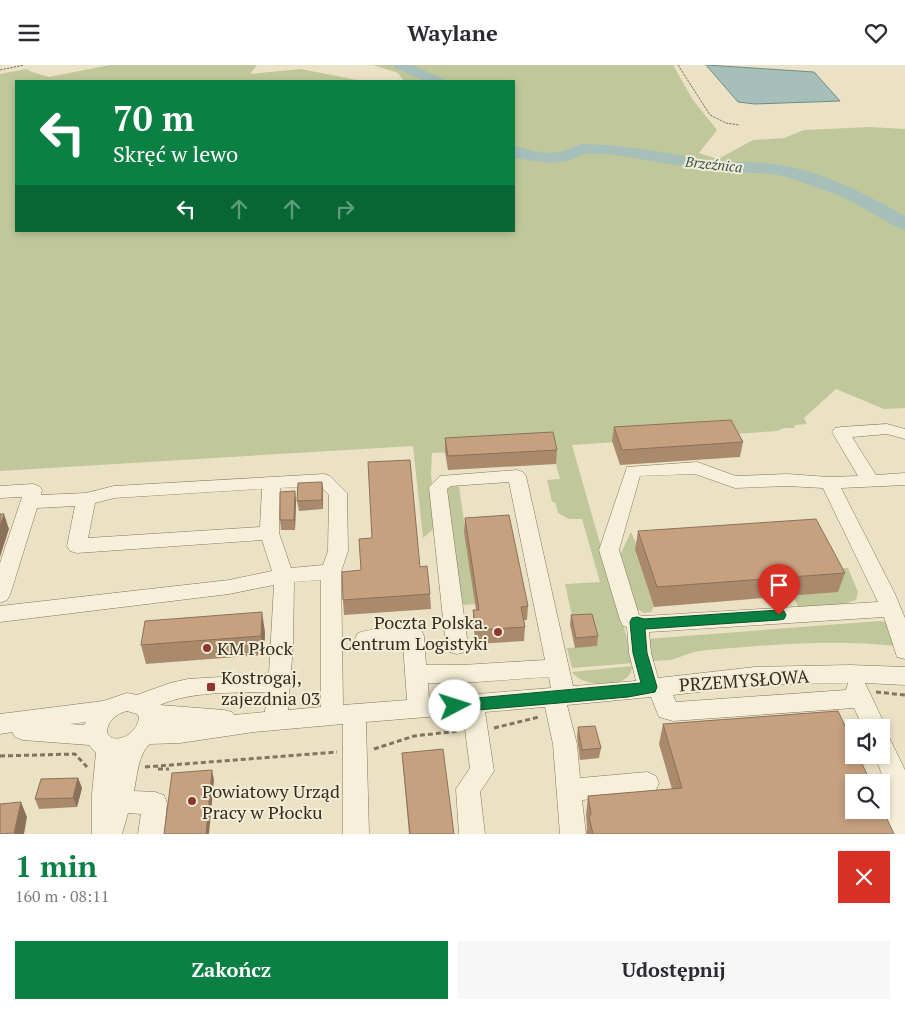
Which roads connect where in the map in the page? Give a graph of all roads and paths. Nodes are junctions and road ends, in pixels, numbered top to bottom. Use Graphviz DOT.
graph roads {
  1 [pos="24,65"];
  2 [pos="678,65"];
  3 [pos="0,70"];
  4 [pos="739,125"];
  5 [pos="905,434"];
  6 [pos="905,479"];
  7 [pos="870,481"];
  8 [pos="272,483"];
  9 [pos="829,483"];
  10 [pos="0,492"];
  11 [pos="86,499"];
  12 [pos="28,502"];
  13 [pos="269,533"];
  14 [pos="331,571"];
  15 [pos="284,576"];
  16 [pos="0,595"];
  17 [pos="891,609"];
  18 [pos="0,614"];
  19 [pos="637,622"];
  20 [pos="366,639"];
  21 [pos="457,646"];
  22 [pos="905,651"];
  23 [pos="559,667"];
  24 [pos="415,674"];
  25 [pos="905,676"];
  26 [pos="279,683"];
  27 [pos="654,687"];
  28 [pos="856,688"];
  29 [pos="905,695"];
  30 [pos="559,703"];
  31 [pos="473,704"];
  32 [pos="145,708"];
  33 [pos="418,709"];
  34 [pos="106,710"];
  35 [pos="343,715"];
  36 [pos="870,719"];
  37 [pos="265,721"];
  38 [pos="0,724"];
  39 [pos="0,729"];
  40 [pos="477,730"];
  41 [pos="140,739"];
  42 [pos="102,741"];
  43 [pos="353,751"];
  44 [pos="0,756"];
  45 [pos="890,763"];
  46 [pos="158,769"];
  47 [pos="169,769"];
  48 [pos="116,771"];
  49 [pos="647,783"];
  50 [pos="569,790"];
  51 [pos="119,801"];
  52 [pos="103,834"];
  53 [pos="109,834"];
  54 [pos="151,834"];
  55 [pos="356,834"];
  56 [pos="472,834"];
  57 [pos="573,834"];
  58 [pos="896,834"];
  1 -- 3 [label="path"];
  2 -- 4 [label="path"];
  5 -- 7 [label="street"];
  6 -- 7 [label="street"];
  7 -- 9 [label="street"];
  8 -- 11 [label="street"];
  8 -- 13 [label="street"];
  8 -- 14 [label="street"];
  9 -- 17 [label="street"];
  9 -- 19 [label="street"];
  10 -- 12 [label="street"];
  11 -- 12 [label="street"];
  11 -- 13 [label="street"];
  12 -- 16 [label="street"];
  13 -- 15 [label="street"];
  14 -- 15 [label="street"];
  14 -- 35 [label="street"];
  15 -- 18 [label="street"];
  15 -- 26 [label="street"];
  17 -- 19 [label="street"];
  17 -- 22 [label="street"];
  19 -- 27 [label="street"];
  20 -- 24 [label="street"];
  21 -- 23 [label="street"];
  23 -- 24 [label="street"];
  23 -- 30 [label="street"];
  24 -- 33 [label="street"];
  25 -- 28 [label="street"];
  26 -- 32 [label="street"];
  26 -- 37 [label="street"];
  27 -- 28 [label="street"];
  27 -- 30 [label="street"];
  28 -- 29 [label="path"];
  28 -- 36 [label="street"];
  30 -- 31 [label="street"];
  30 -- 40 [label="path"];
  30 -- 50 [label="street"];
  31 -- 33 [label="street"];
  31 -- 40 [label="street"];
  32 -- 34 [label="street"];
  32 -- 37 [label="street"];
  32 -- 41 [label="street"];
  33 -- 35 [label="street"];
  34 -- 38 [label="street"];
  34 -- 42 [label="street"];
  35 -- 37 [label="street"];
  35 -- 43 [label="street"];
  37 -- 41 [label="street"];
  39 -- 42 [label="street"];
  40 -- 43 [label="path"];
  40 -- 56 [label="street"];
  41 -- 42 [label="street"];
  41 -- 48 [label="street"];
  42 -- 48 [label="street"];
  43 -- 48 [label="path"];
  43 -- 55 [label="street"];
  44 -- 48 [label="path"];
  45 -- 58 [label="street"];
  46 -- 47 [label="path"];
  48 -- 51 [label="street"];
  48 -- 52 [label="street"];
  49 -- 50 [label="street"];
  50 -- 57 [label="street"];
  51 -- 53 [label="street"];
  51 -- 54 [label="street"];
}
